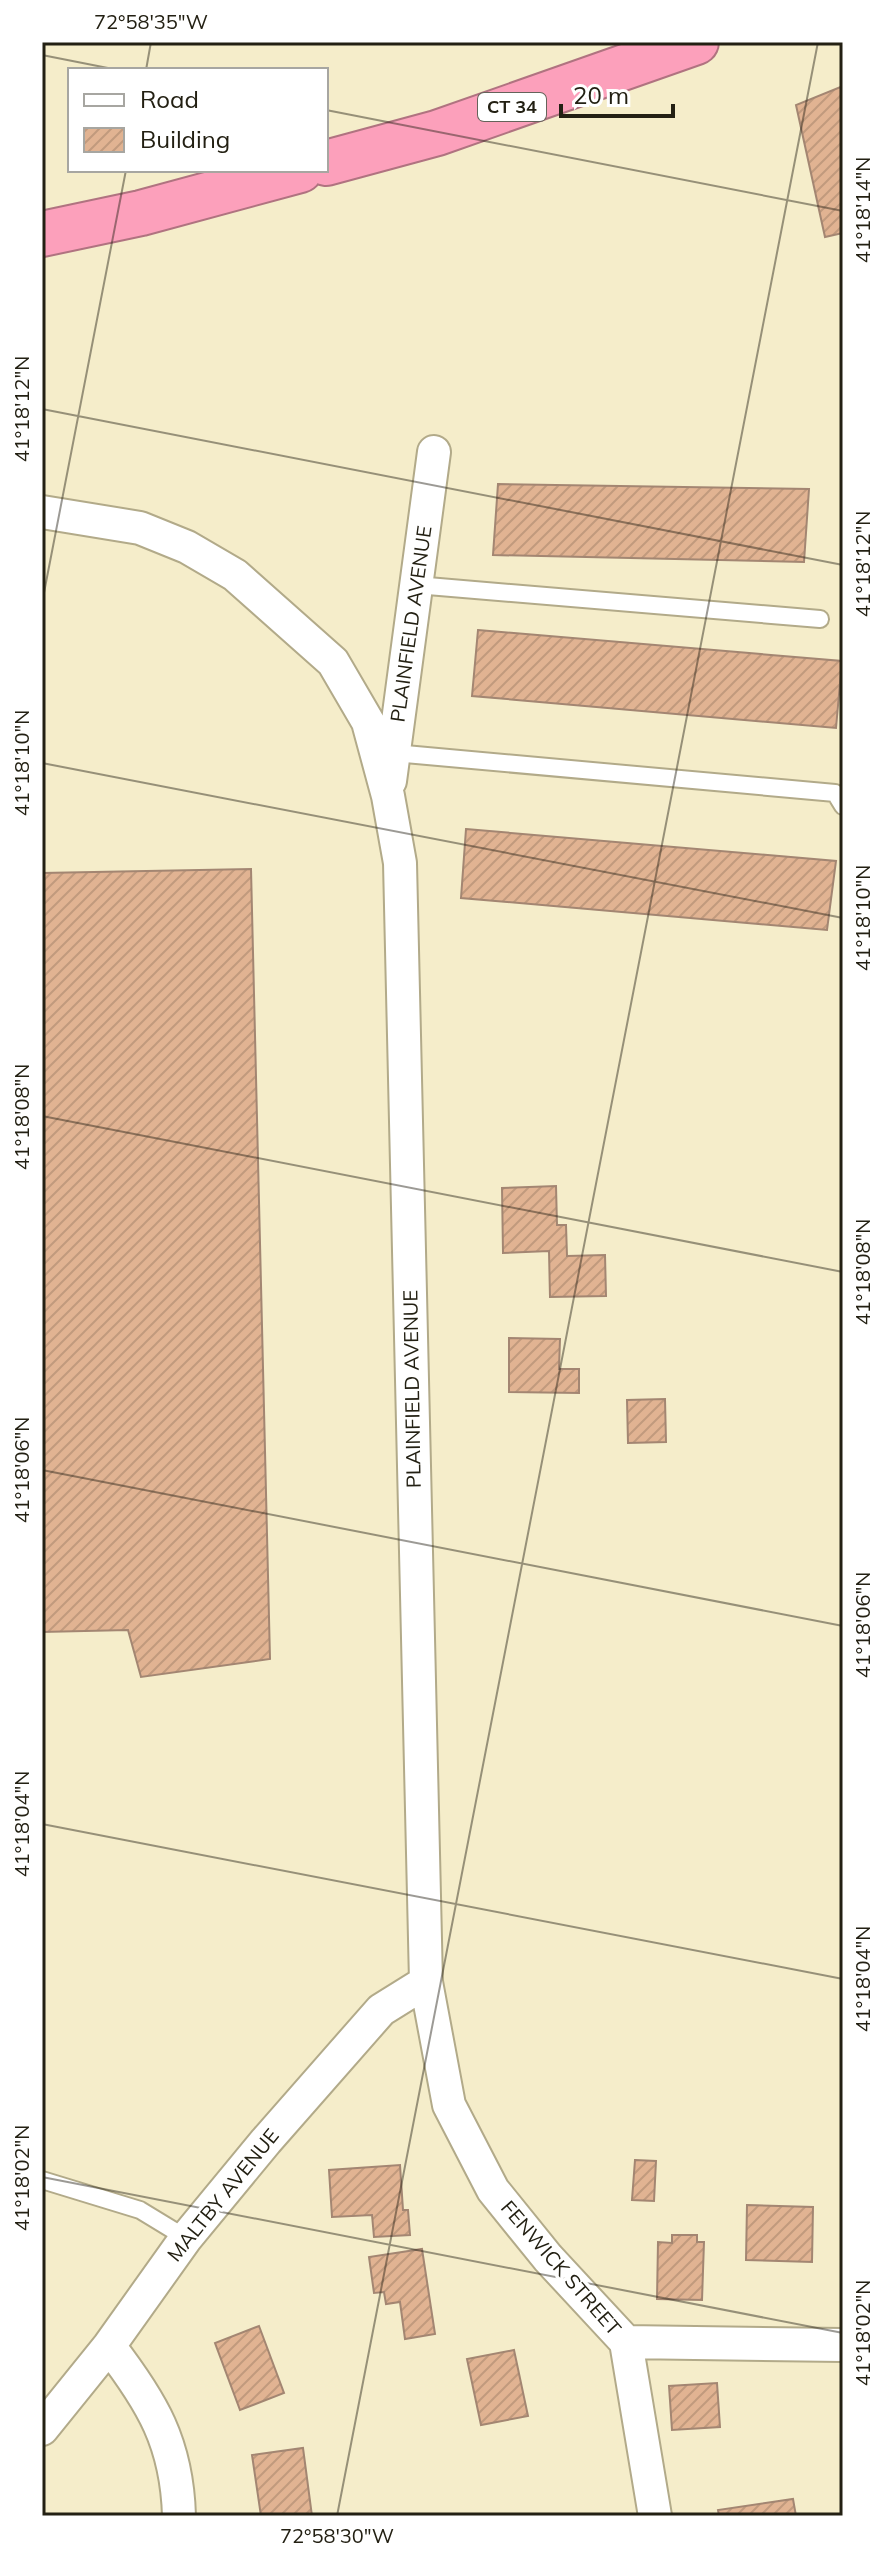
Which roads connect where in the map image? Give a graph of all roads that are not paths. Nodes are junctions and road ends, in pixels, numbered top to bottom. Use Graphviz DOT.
graph roads {
  1 [pos="696,42"];
  2 [pos="328,162"];
  3 [pos="293,172"];
  4 [pos="42,234"];
  5 [pos="434,452"];
  6 [pos="42,512"];
  7 [pos="416,585"];
  8 [pos="820,619"];
  9 [pos="394,753"];
  10 [pos="388,796"];
  11 [pos="843,806"];
  12 [pos="426,1982"];
  13 [pos="42,2180"];
  14 [pos="186,2238"];
  15 [pos="626,2342"];
  16 [pos="843,2345"];
  17 [pos="109,2346"];
  18 [pos="42,2429"];
  19 [pos="179,2516"];
  20 [pos="655,2516"];
  1 -- 2 [label="highway, CT 34"];
  3 -- 4 [label="highway"];
  5 -- 7 [label="street, PLAINFIELD AVENUE"];
  6 -- 10 [label="street, PLAINFIELD AVENUE"];
  7 -- 8 [label="lane"];
  7 -- 9 [label="street, PLAINFIELD AVENUE"];
  9 -- 10 [label="street, PLAINFIELD AVENUE"];
  9 -- 11 [label="lane"];
  10 -- 12 [label="street, PLAINFIELD AVENUE"];
  12 -- 14 [label="street, MALTBY AVENUE"];
  12 -- 15 [label="street, FENWICK STREET"];
  13 -- 14 [label="lane"];
  14 -- 17 [label="street, MALTBY AVENUE"];
  15 -- 16 [label="street"];
  15 -- 20 [label="street, FENWICK STREET"];
  17 -- 18 [label="street, MALTBY AVENUE"];
  17 -- 19 [label="street"];
}
